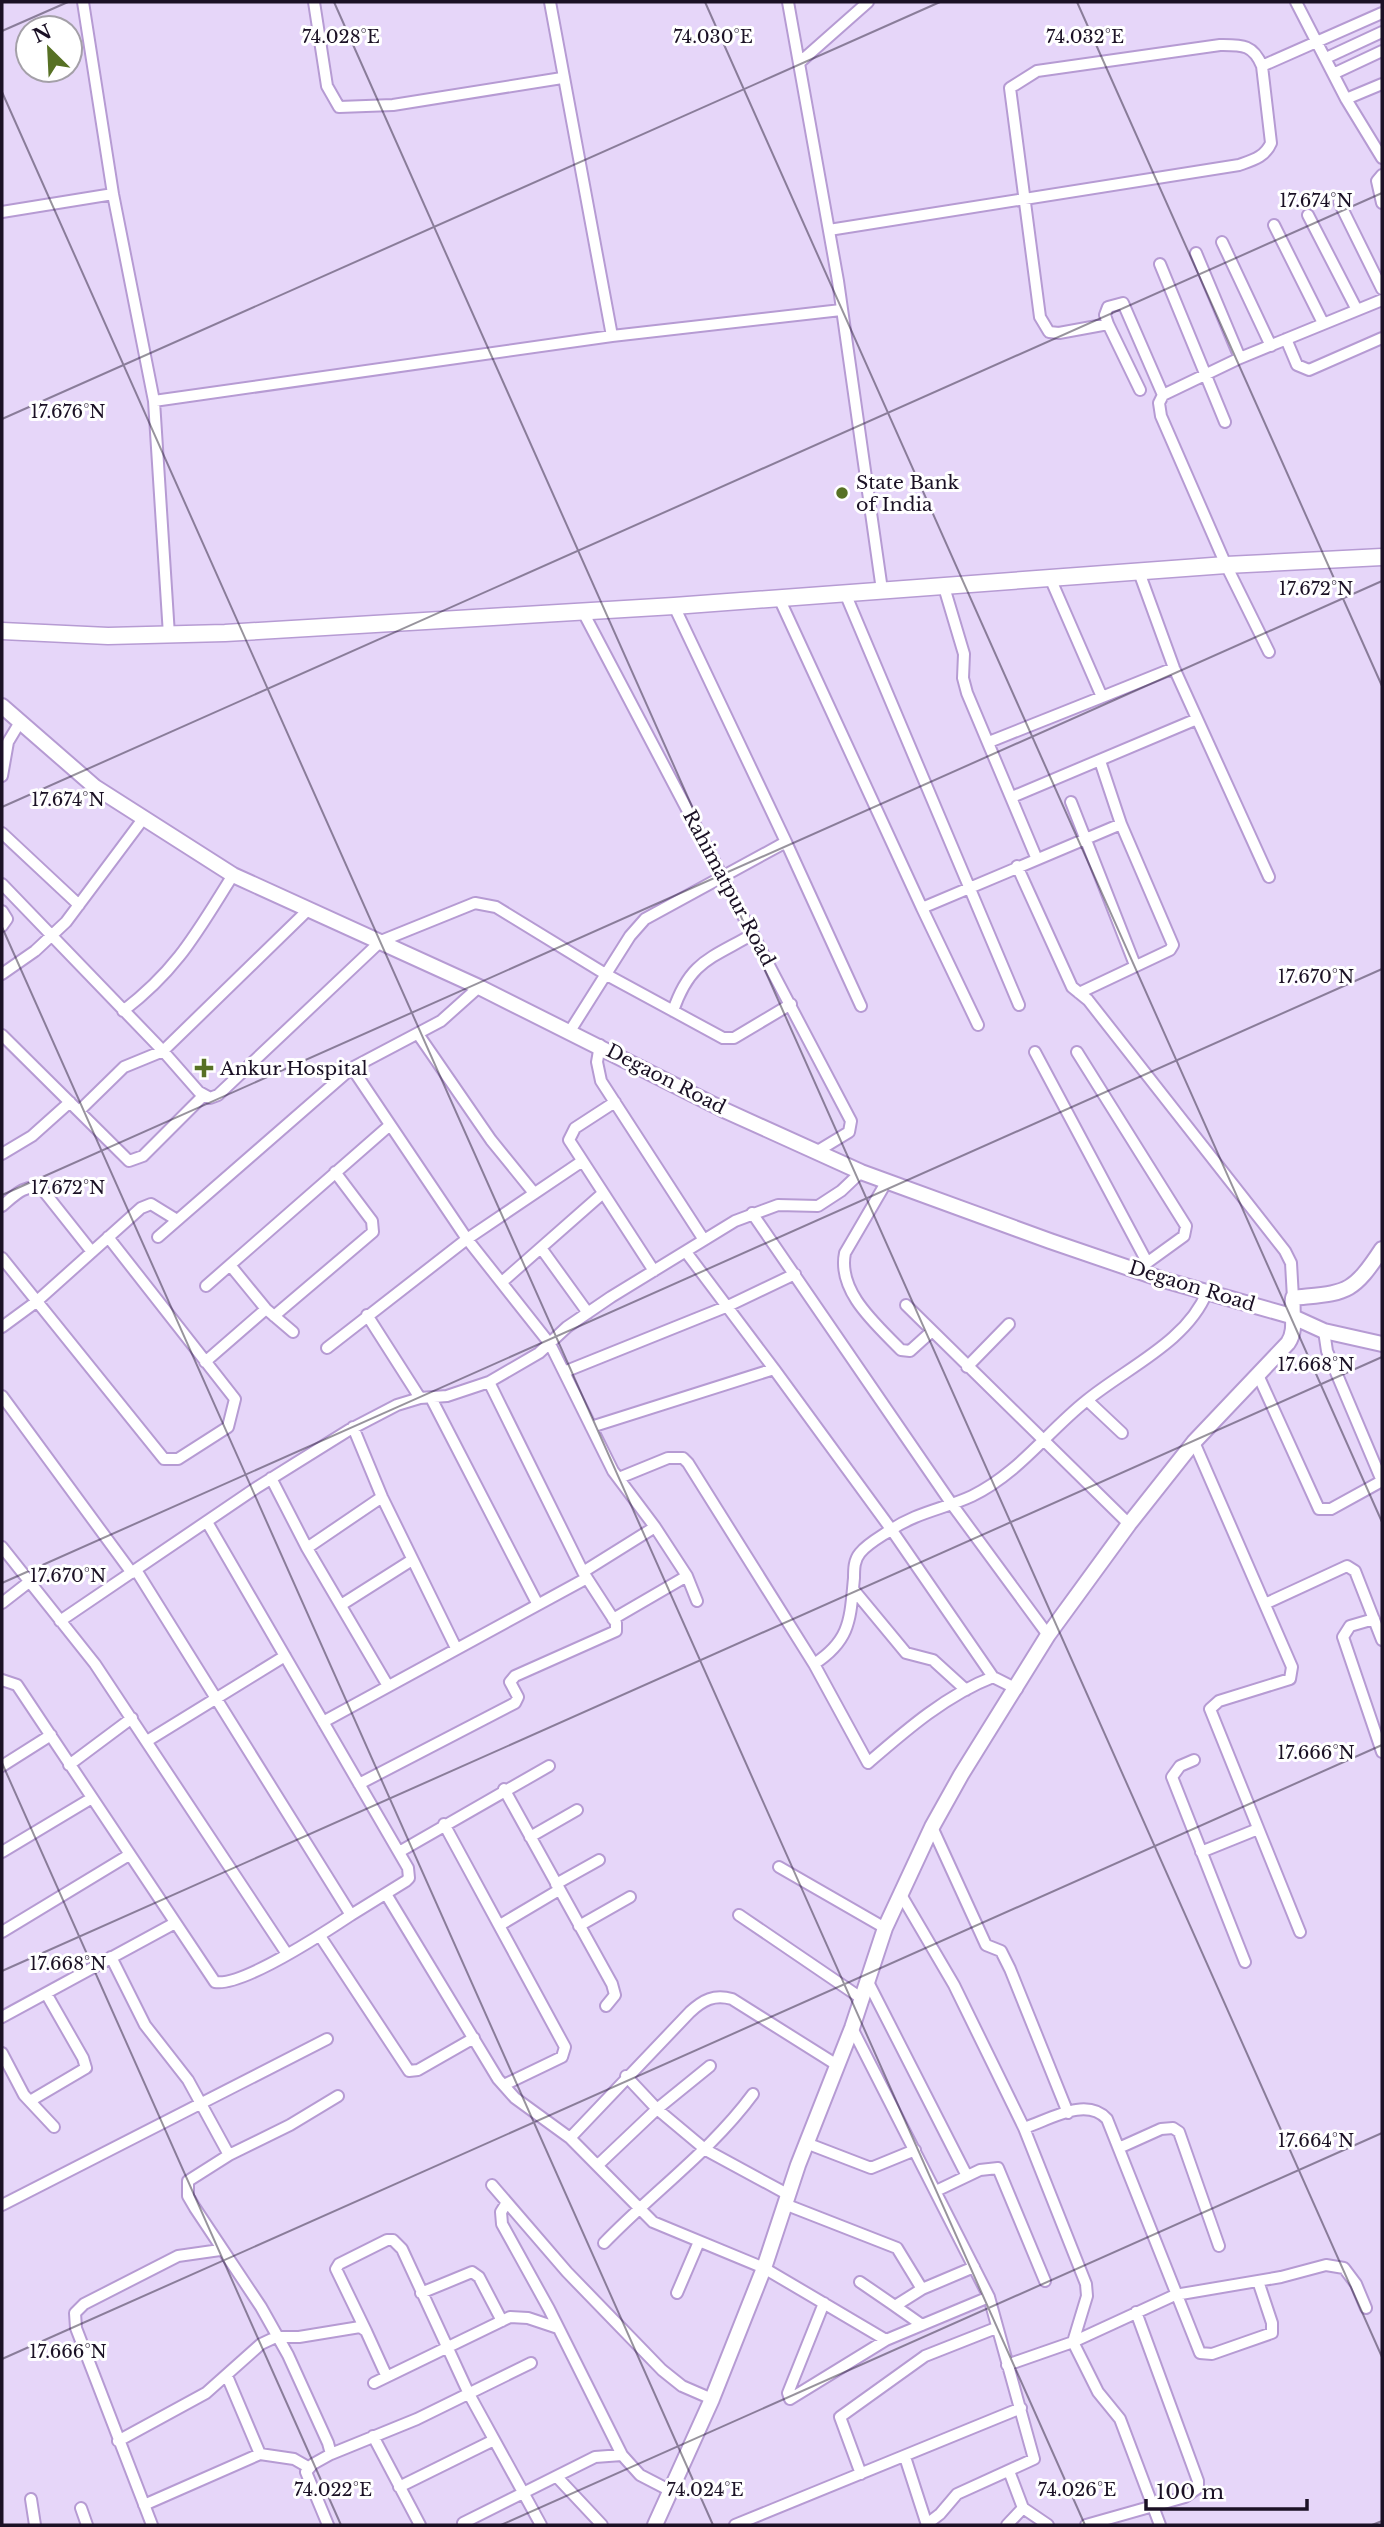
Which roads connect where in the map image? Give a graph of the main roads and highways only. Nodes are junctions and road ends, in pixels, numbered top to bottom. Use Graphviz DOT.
graph roads {
  1 [pos="1382,557"];
  2 [pos="2,631"];
  1 -- 2 [label="main road"];
}
